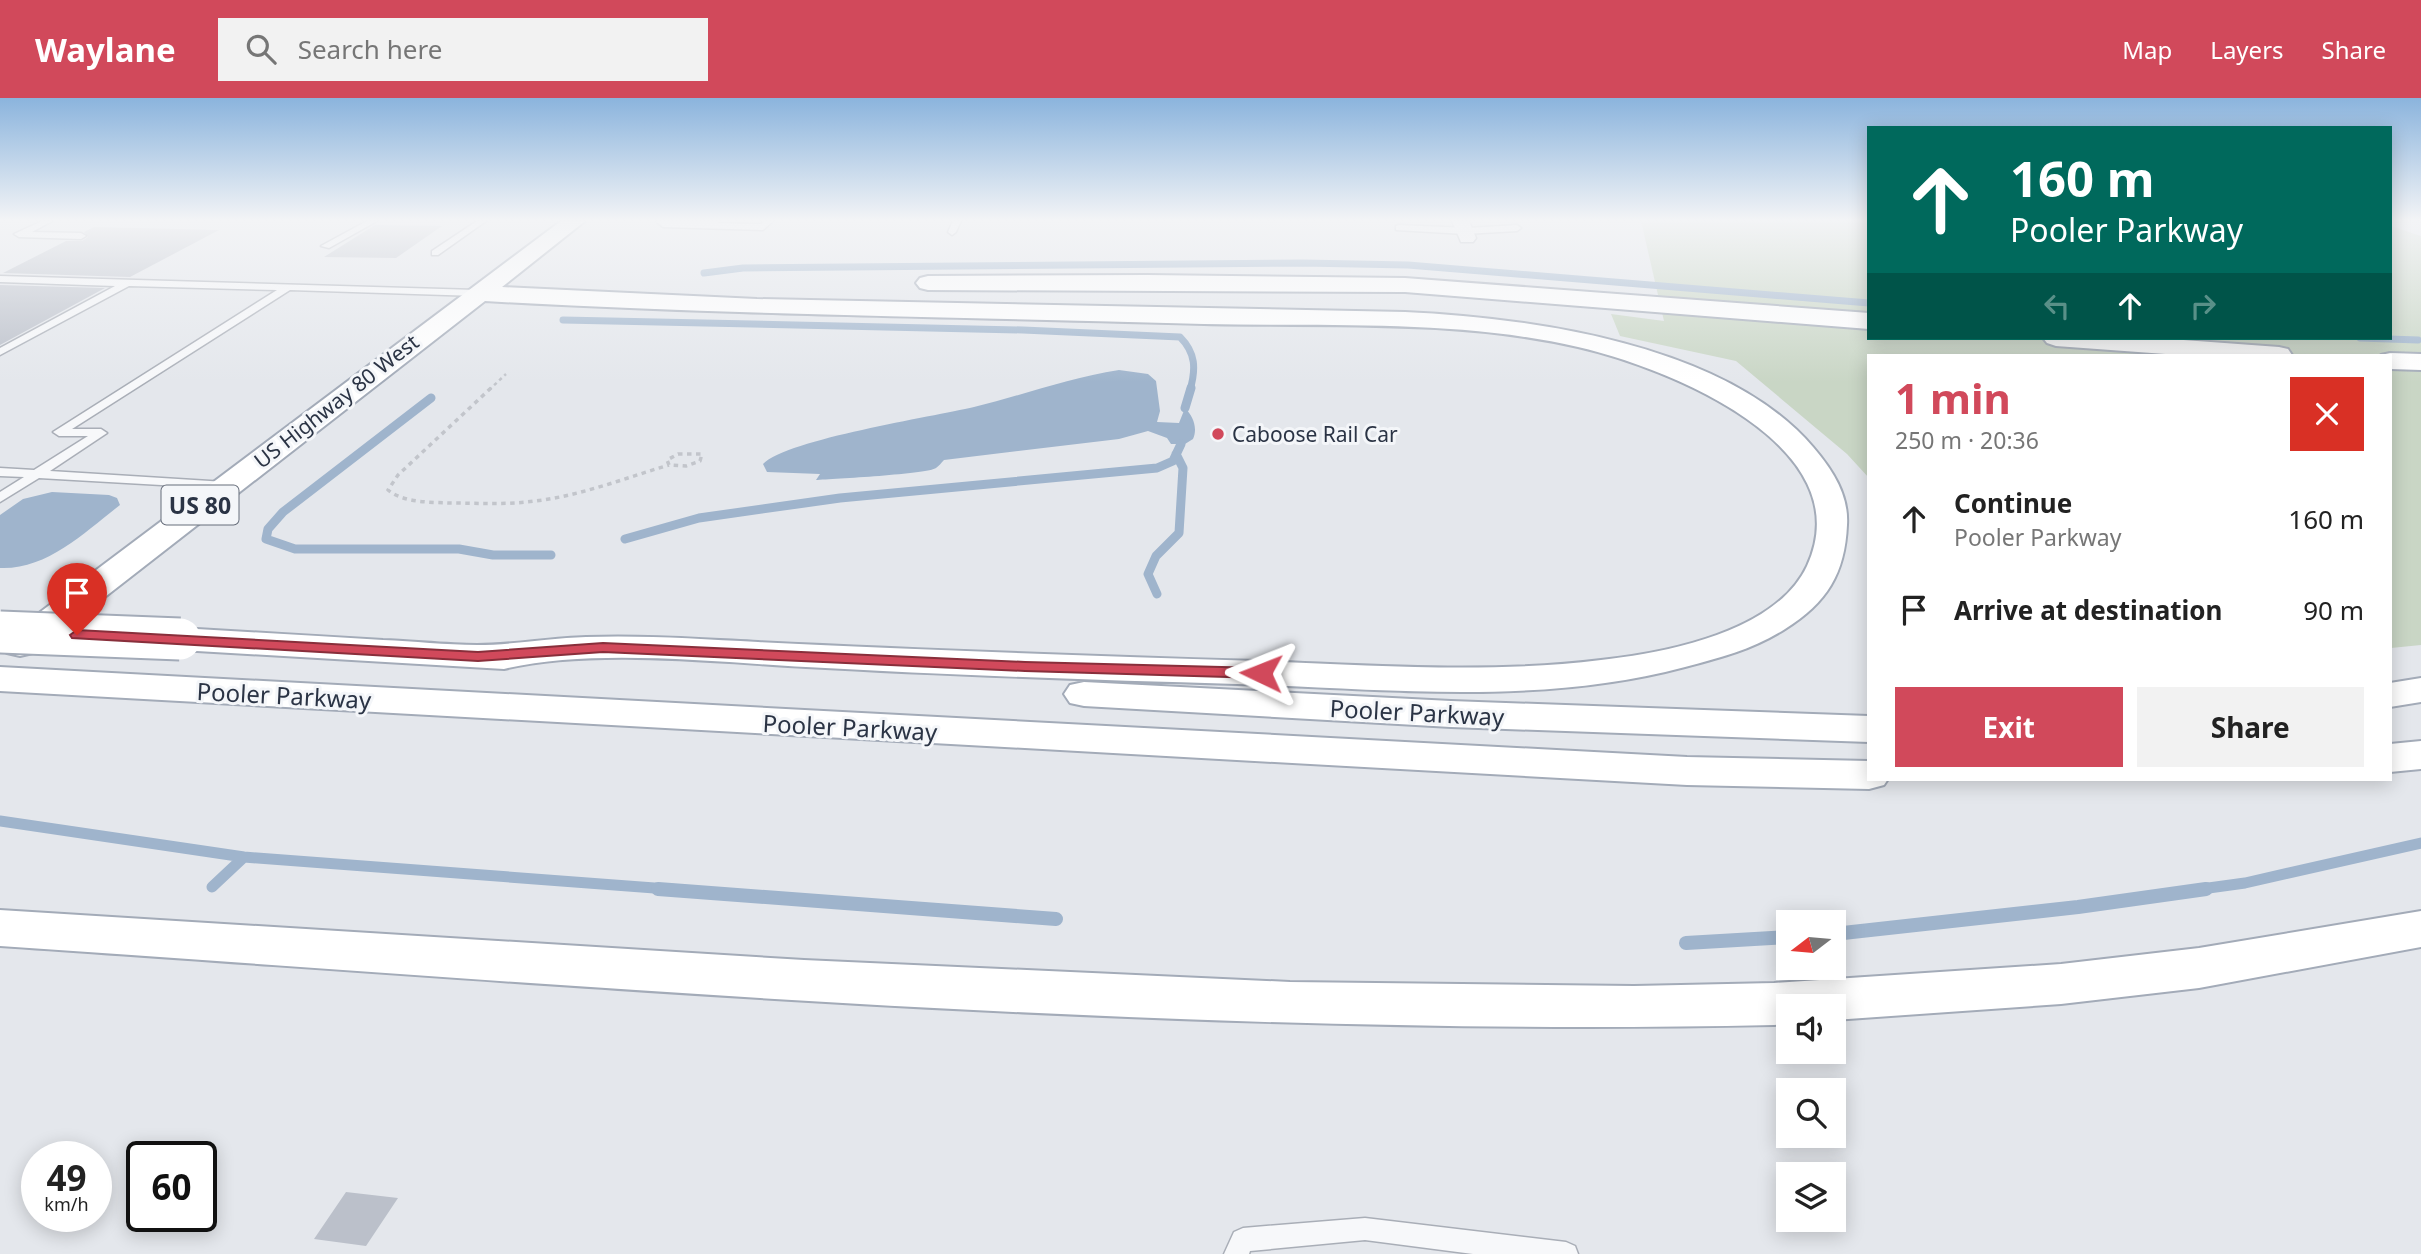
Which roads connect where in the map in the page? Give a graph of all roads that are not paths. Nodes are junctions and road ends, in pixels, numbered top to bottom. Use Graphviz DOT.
graph roads {
  1 [pos="519,275"];
  2 [pos="571,275"];
  3 [pos="0,279"];
  4 [pos="127,283"];
  5 [pos="911,283"];
  6 [pos="815,284"];
  7 [pos="288,287"];
  8 [pos="608,294"];
  9 [pos="484,311"];
  10 [pos="1867,321"];
  11 [pos="2082,340"];
  12 [pos="0,352"];
  13 [pos="2266,354"];
  14 [pos="2392,361"];
  15 [pos="2421,362"];
  16 [pos="0,472"];
  17 [pos="40,473"];
  18 [pos="226,486"];
  19 [pos="0,498"];
  20 [pos="0,632"];
  21 [pos="478,657"];
  22 [pos="0,660"];
  23 [pos="0,679"];
  24 [pos="2421,690"];
  25 [pos="2392,695"];
  26 [pos="1867,729"];
  27 [pos="2421,755"];
  28 [pos="2392,758"];
  29 [pos="1867,775"];
  30 [pos="0,928"];
  31 [pos="2421,929"];
  32 [pos="1236,1254"];
  33 [pos="1566,1254"];
  1 -- 9 [label="main road"];
  2 -- 8 [label="main road"];
  3 -- 4 [label="lane"];
  4 -- 7 [label="lane"];
  4 -- 12 [label="lane"];
  5 -- 10 [label="main road"];
  6 -- 8 [label="main road"];
  7 -- 9 [label="lane"];
  7 -- 17 [label="lane"];
  8 -- 9 [label="main road"];
  8 -- 21 [label="main road"];
  9 -- 18 [label="main road, US Highway 80 West / US 80"];
  11 -- 13 [label="main road"];
  14 -- 15 [label="main road"];
  16 -- 17 [label="lane"];
  17 -- 18 [label="lane"];
  17 -- 19 [label="lane"];
  18 -- 22 [label="main road, US Highway 80 West / US 80"];
  20 -- 21 [label="main road, Pooler Parkway, bridge"];
  21 -- 26 [label="main road, Pooler Parkway"];
  23 -- 29 [label="main road, Pooler Parkway"];
  24 -- 25 [label="main road"];
  27 -- 28 [label="main road"];
  30 -- 31 [label="main road"];
  32 -- 33 [label="lane"];
}
